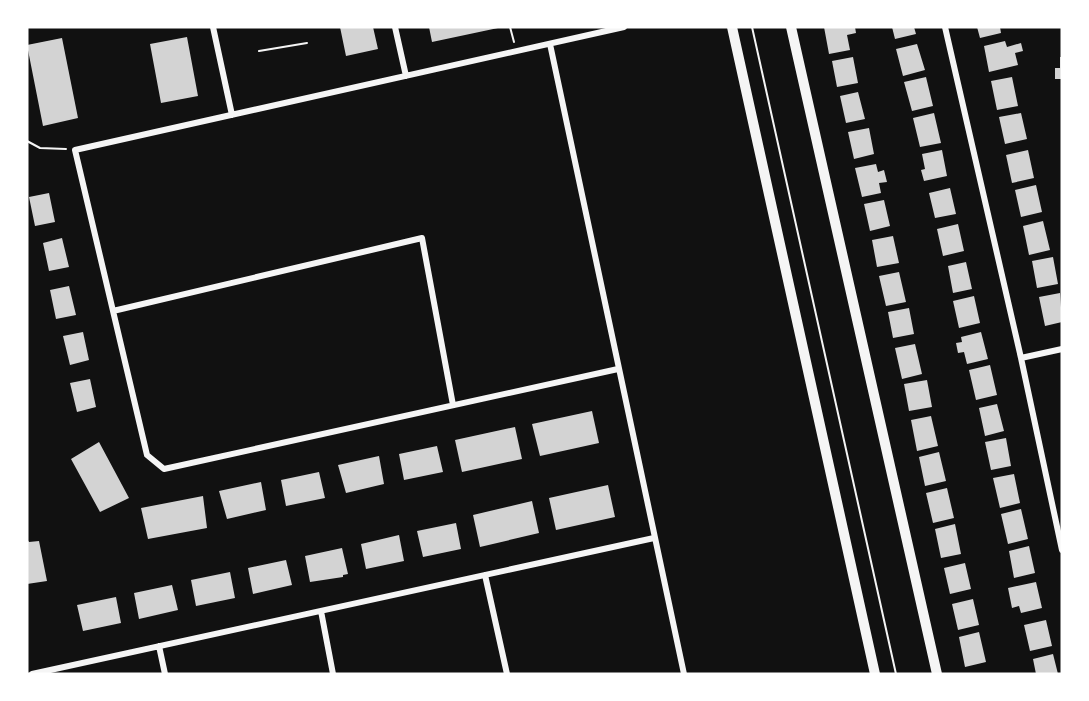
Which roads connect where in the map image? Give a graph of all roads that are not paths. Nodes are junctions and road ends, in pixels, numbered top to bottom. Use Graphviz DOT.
graph roads {
  1 [pos="213,27"];
  2 [pos="395,27"];
  3 [pos="624,27"];
  4 [pos="732,27"];
  5 [pos="791,27"];
  6 [pos="945,27"];
  7 [pos="550,44"];
  8 [pos="406,76"];
  9 [pos="232,115"];
  10 [pos="112,310"];
  11 [pos="1062,349"];
  12 [pos="1021,358"];
  13 [pos="618,369"];
  14 [pos="453,405"];
  15 [pos="654,538"];
  16 [pos="1062,550"];
  17 [pos="485,575"];
  18 [pos="321,611"];
  19 [pos="159,646"];
  20 [pos="32,674"];
  21 [pos="165,674"];
  22 [pos="333,674"];
  23 [pos="507,674"];
  24 [pos="684,674"];
  25 [pos="875,674"];
  26 [pos="937,674"];
  1 -- 9 [label="street"];
  2 -- 8 [label="street"];
  3 -- 7 [label="street"];
  4 -- 25 [label="main road"];
  5 -- 26 [label="main road"];
  6 -- 12 [label="street"];
  7 -- 8 [label="street"];
  7 -- 13 [label="street"];
  8 -- 9 [label="street"];
  9 -- 10 [label="street"];
  10 -- 14 [label="street"];
  10 -- 14 [label="street"];
  11 -- 12 [label="street"];
  12 -- 16 [label="street"];
  13 -- 14 [label="street"];
  13 -- 15 [label="street"];
  15 -- 17 [label="street"];
  15 -- 24 [label="street"];
  17 -- 18 [label="street"];
  17 -- 23 [label="street"];
  18 -- 19 [label="street"];
  18 -- 22 [label="street"];
  19 -- 20 [label="street"];
  19 -- 21 [label="street"];
}
